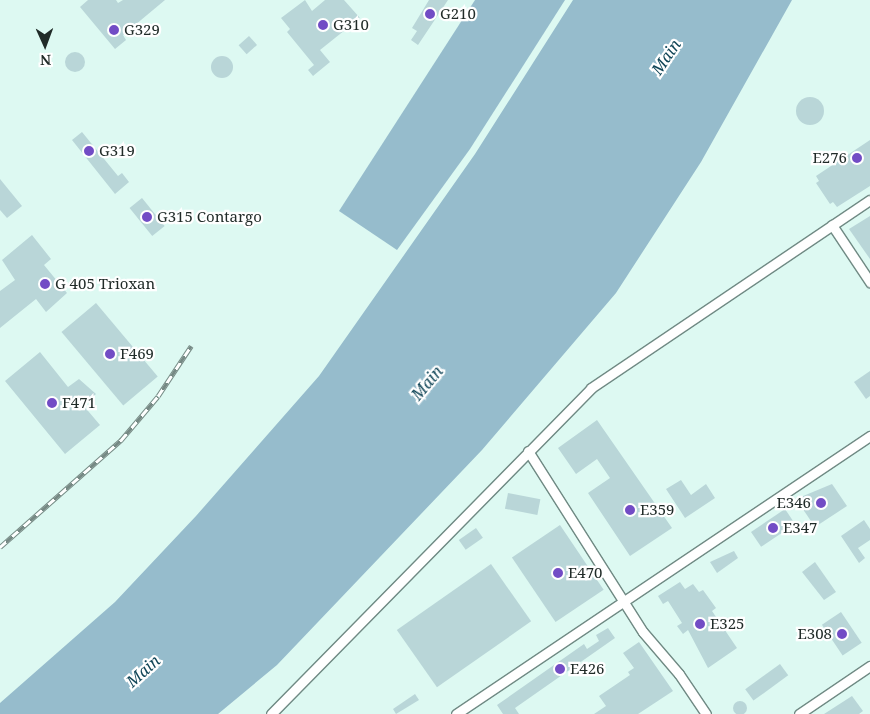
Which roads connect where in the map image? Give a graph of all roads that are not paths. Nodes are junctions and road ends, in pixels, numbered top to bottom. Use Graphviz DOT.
graph roads {
  1 [pos="870,200"];
  2 [pos="832,225"];
  3 [pos="870,282"];
  4 [pos="870,436"];
  5 [pos="528,451"];
  6 [pos="623,601"];
  7 [pos="870,666"];
  8 [pos="469,710"];
  9 [pos="270,714"];
  10 [pos="456,714"];
  11 [pos="706,714"];
  12 [pos="798,714"];
  1 -- 2 [label="street"];
  2 -- 3 [label="street"];
  2 -- 5 [label="street"];
  4 -- 6 [label="street"];
  5 -- 6 [label="street"];
  5 -- 9 [label="street"];
  6 -- 8 [label="street"];
  6 -- 11 [label="street"];
  7 -- 12 [label="street"];
  8 -- 10 [label="street"];
}
